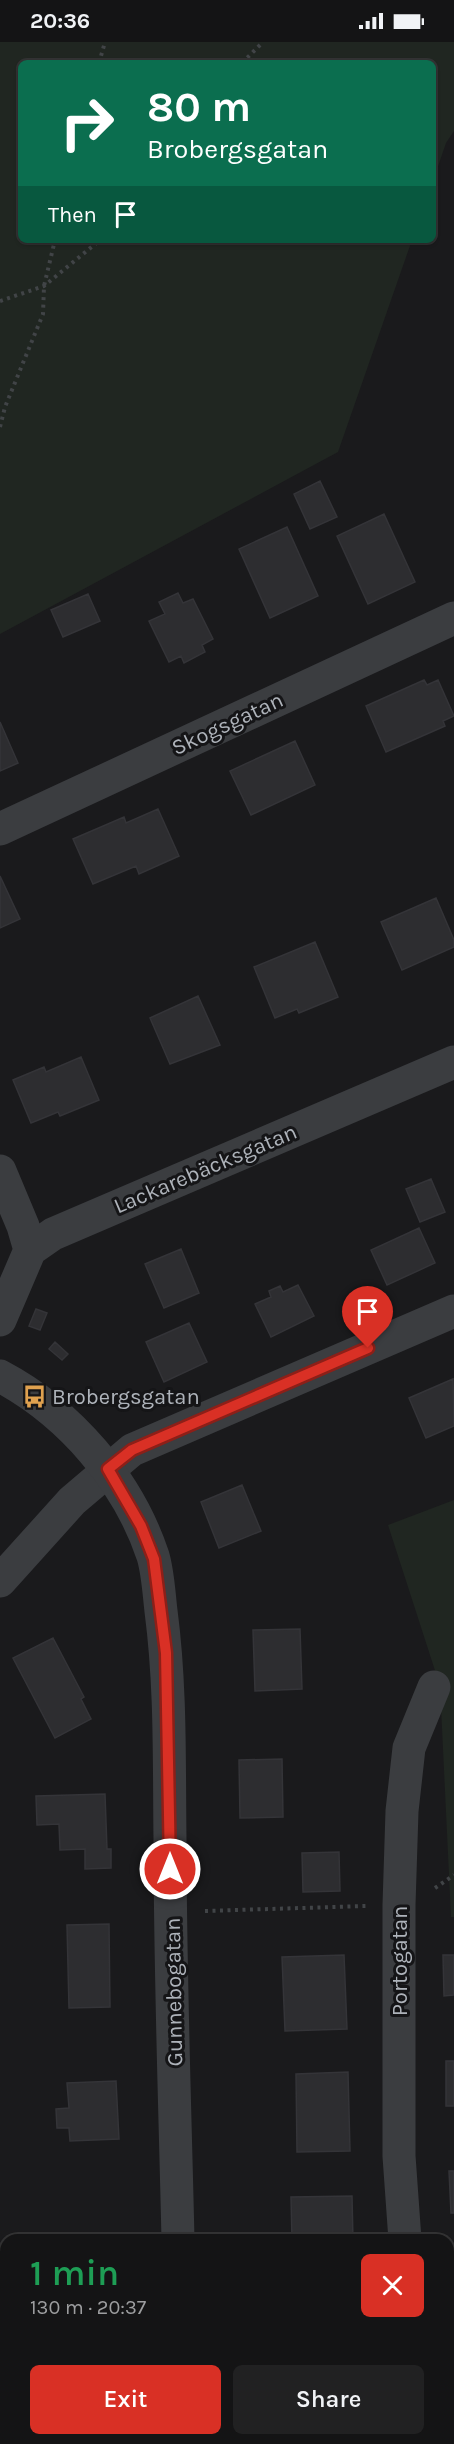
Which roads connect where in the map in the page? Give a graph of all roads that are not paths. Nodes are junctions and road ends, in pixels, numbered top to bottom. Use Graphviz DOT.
graph roads {
  1 [pos="454,618"];
  2 [pos="0,829"];
  3 [pos="454,1062"];
  4 [pos="0,1171"];
  5 [pos="30,1250"];
  6 [pos="454,1311"];
  7 [pos="0,1320"];
  8 [pos="0,1376"];
  9 [pos="108,1469"];
  10 [pos="0,1581"];
  11 [pos="434,1687"];
  12 [pos="178,2234"];
  13 [pos="405,2234"];
  1 -- 2 [label="street, Skogsgatan"];
  3 -- 5 [label="street, Lackarebäcksgatan"];
  4 -- 5 [label="street"];
  5 -- 7 [label="street"];
  6 -- 9 [label="street"];
  8 -- 9 [label="street, Gunnebogatan"];
  9 -- 10 [label="street"];
  9 -- 12 [label="street, Gunnebogatan"];
  11 -- 13 [label="street, Portogatan"];
}
